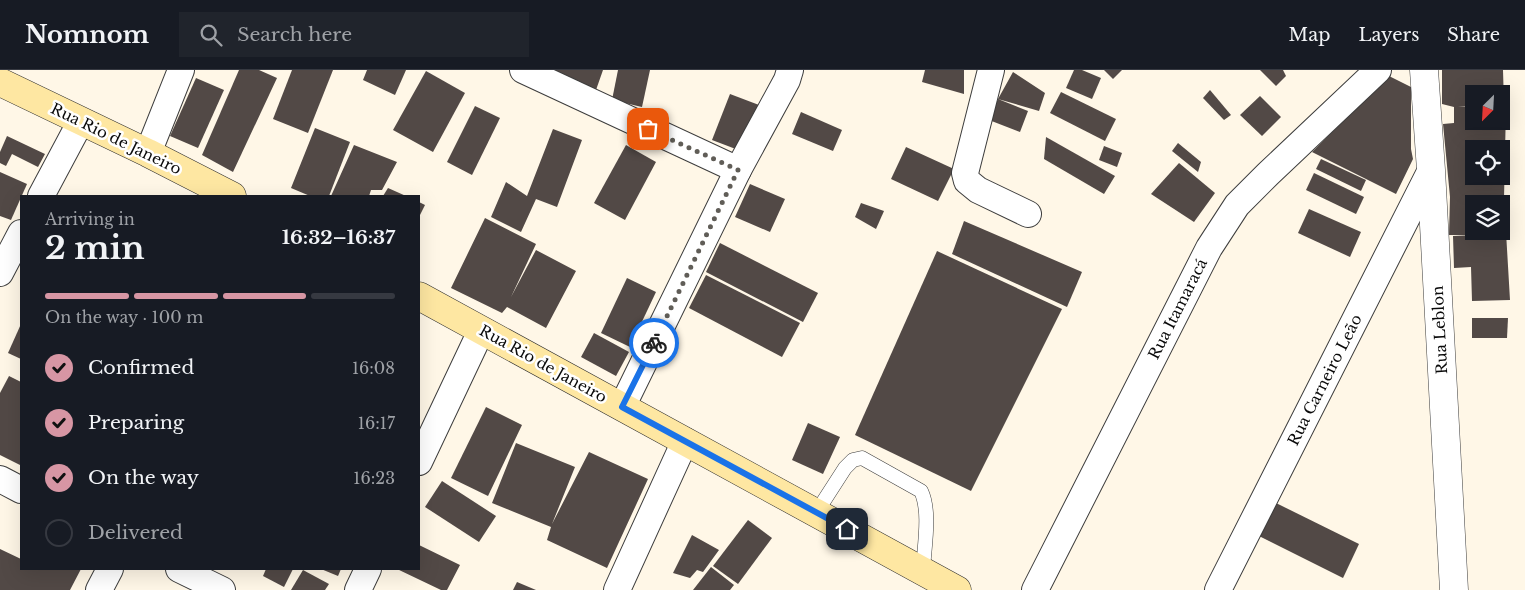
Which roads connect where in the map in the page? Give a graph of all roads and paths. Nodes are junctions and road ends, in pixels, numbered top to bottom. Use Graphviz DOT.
graph roads {
  1 [pos="181,70"];
  2 [pos="523,70"];
  3 [pos="790,70"];
  4 [pos="991,70"];
  5 [pos="1378,70"];
  6 [pos="1424,70"];
  7 [pos="0,82"];
  8 [pos="81,121"];
  9 [pos="148,153"];
  10 [pos="738,170"];
  11 [pos="1431,170"];
  12 [pos="42,195"];
  13 [pos="230,195"];
  14 [pos="1028,214"];
  15 [pos="20,235"];
  16 [pos="0,273"];
  17 [pos="420,297"];
  18 [pos="481,331"];
  19 [pos="622,407"];
  20 [pos="686,441"];
  21 [pos="420,460"];
  22 [pos="0,479"];
  23 [pos="20,489"];
  24 [pos="816,513"];
  25 [pos="109,570"];
  26 [pos="181,570"];
  27 [pos="368,570"];
  28 [pos="923,571"];
  29 [pos="99,590"];
  30 [pos="222,590"];
  31 [pos="358,590"];
  32 [pos="617,590"];
  33 [pos="957,590"];
  34 [pos="1036,590"];
  35 [pos="1218,590"];
  36 [pos="1454,590"];
  1 -- 9 [label="street"];
  2 -- 10 [label="street"];
  3 -- 10 [label="street"];
  4 -- 14 [label="street"];
  5 -- 34 [label="street, Rua Itamaracá"];
  6 -- 11 [label="street, Rua Leblon"];
  7 -- 8 [label="main road, Rua Rio de Janeiro"];
  8 -- 9 [label="main road, Rua Rio de Janeiro"];
  8 -- 12 [label="street"];
  9 -- 13 [label="main road, Rua Rio de Janeiro"];
  10 -- 19 [label="street"];
  11 -- 35 [label="street, Rua Carneiro Leão"];
  11 -- 36 [label="street, Rua Leblon"];
  15 -- 16 [label="street"];
  17 -- 18 [label="main road, Rua Rio de Janeiro"];
  18 -- 19 [label="main road, Rua Rio de Janeiro"];
  18 -- 21 [label="street"];
  19 -- 20 [label="main road, Rua Rio de Janeiro"];
  20 -- 24 [label="main road, Rua Rio de Janeiro"];
  20 -- 32 [label="street"];
  22 -- 23 [label="street"];
  24 -- 28 [label="main road, Rua Rio de Janeiro"];
  24 -- 28 [label="lane"];
  25 -- 29 [label="street"];
  26 -- 30 [label="street"];
  27 -- 31 [label="street"];
  28 -- 33 [label="main road, Rua Rio de Janeiro"];
}
